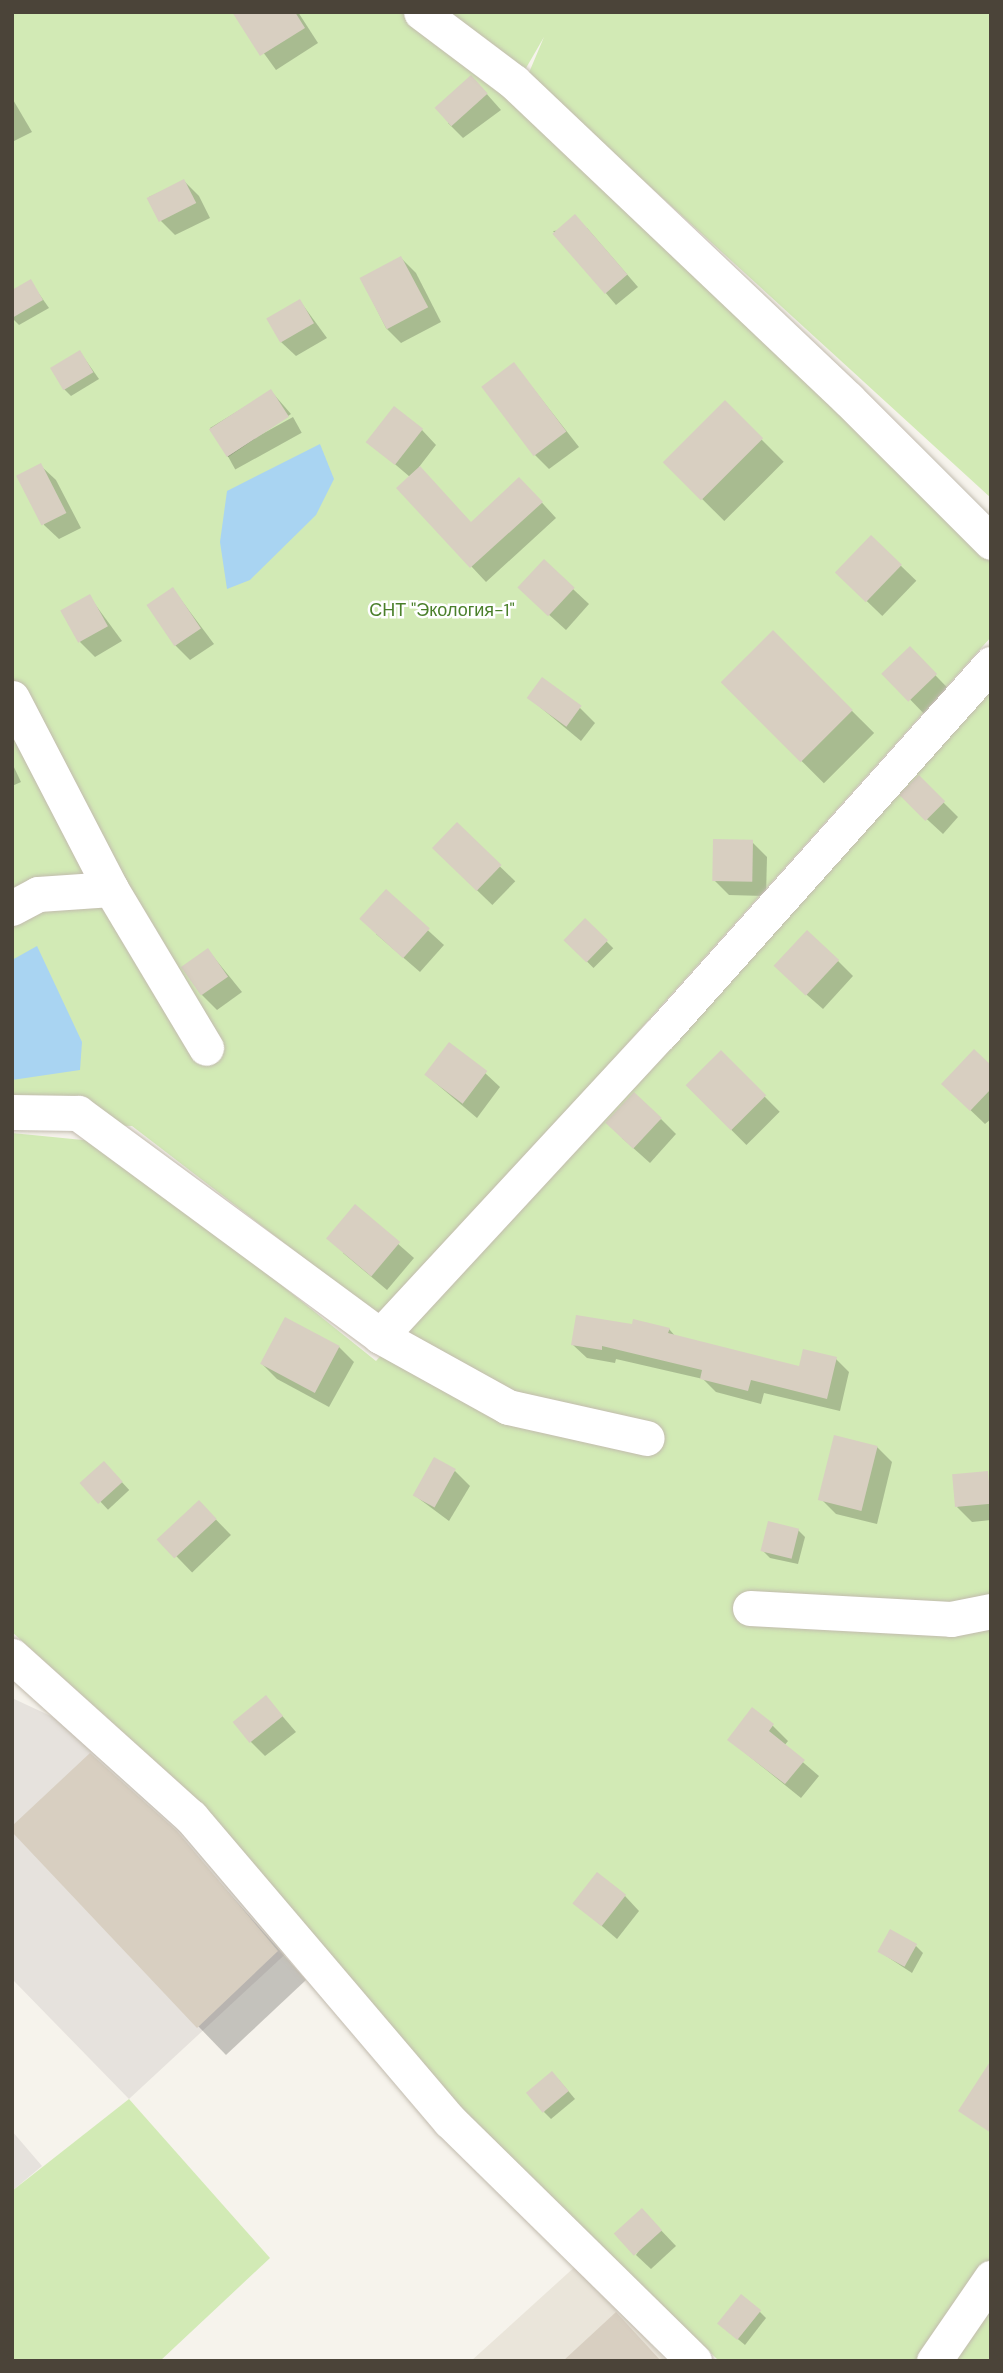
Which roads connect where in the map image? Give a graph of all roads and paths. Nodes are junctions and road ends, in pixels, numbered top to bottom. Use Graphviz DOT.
graph roads {
  1 [pos="421,12"];
  2 [pos="991,542"];
  3 [pos="991,664"];
  4 [pos="12,698"];
  5 [pos="111,889"];
  6 [pos="12,908"];
  7 [pos="206,1048"];
  8 [pos="12,1112"];
  9 [pos="380,1336"];
  10 [pos="647,1438"];
  11 [pos="750,1608"];
  12 [pos="991,1611"];
  13 [pos="12,1656"];
  14 [pos="991,2278"];
  15 [pos="694,2361"];
  16 [pos="934,2361"];
  1 -- 2 [label="street"];
  3 -- 9 [label="street"];
  4 -- 5 [label="street"];
  5 -- 6 [label="street"];
  5 -- 7 [label="street"];
  8 -- 9 [label="street"];
  9 -- 10 [label="street"];
  11 -- 12 [label="street"];
  13 -- 15 [label="street"];
  14 -- 16 [label="street"];
}
